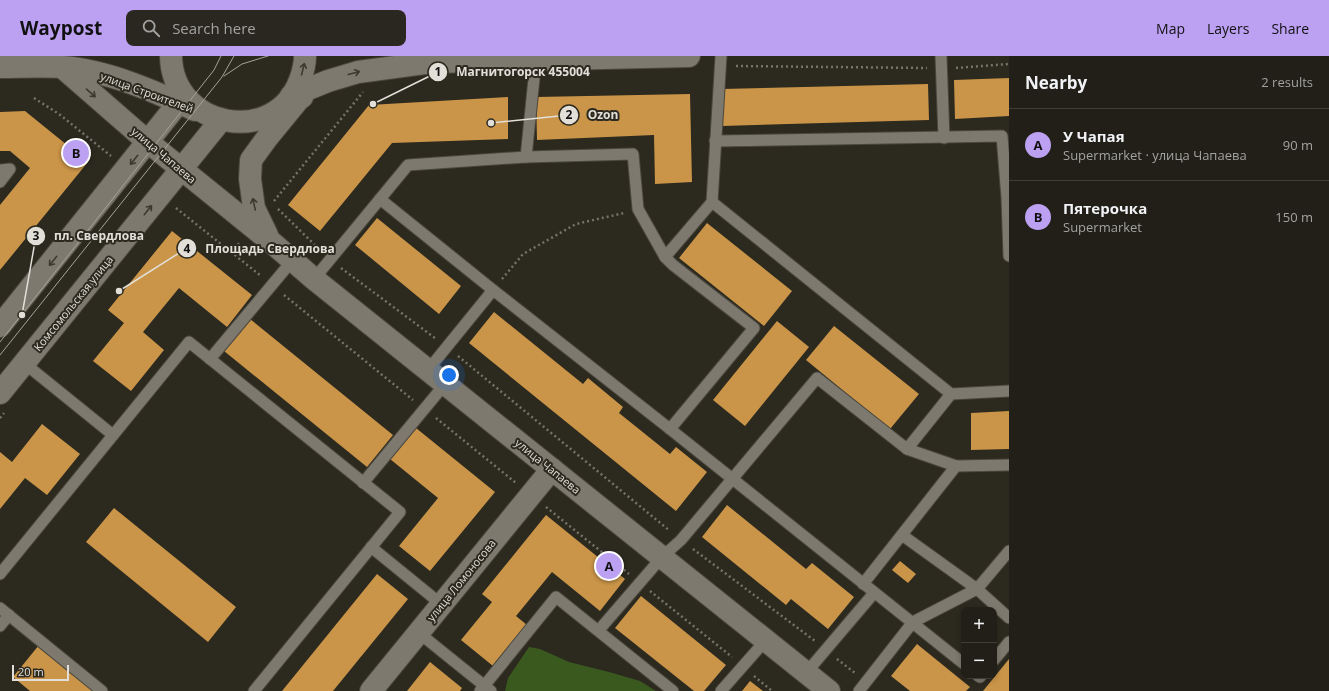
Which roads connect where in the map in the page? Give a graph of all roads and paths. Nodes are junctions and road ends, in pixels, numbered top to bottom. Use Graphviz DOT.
graph roads {
  1 [pos="98,56"];
  2 [pos="171,56"];
  3 [pos="305,56"];
  4 [pos="689,56"];
  5 [pos="721,56"];
  6 [pos="941,56"];
  7 [pos="534,60"];
  8 [pos="0,67"];
  9 [pos="62,67"];
  10 [pos="322,83"];
  11 [pos="364,91"];
  12 [pos="291,96"];
  13 [pos="34,98"];
  14 [pos="182,100"];
  15 [pos="275,111"];
  16 [pos="215,118"];
  17 [pos="944,138"];
  18 [pos="715,141"];
  19 [pos="148,142"];
  20 [pos="526,157"];
  21 [pos="252,160"];
  22 [pos="127,168"];
  23 [pos="181,169"];
  24 [pos="0,170"];
  25 [pos="0,182"];
  26 [pos="380,198"];
  27 [pos="1008,198"];
  28 [pos="712,202"];
  29 [pos="638,209"];
  30 [pos="263,222"];
  31 [pos="232,253"];
  32 [pos="1009,256"];
  33 [pos="665,257"];
  34 [pos="330,259"];
  35 [pos="292,261"];
  36 [pos="314,279"];
  37 [pos="493,290"];
  38 [pos="0,326"];
  39 [pos="447,347"];
  40 [pos="210,359"];
  41 [pos="24,363"];
  42 [pos="428,370"];
  43 [pos="445,384"];
  44 [pos="1009,391"];
  45 [pos="0,393"];
  46 [pos="951,394"];
  47 [pos="670,429"];
  48 [pos="113,435"];
  49 [pos="907,449"];
  50 [pos="1009,465"];
  51 [pos="956,466"];
  52 [pos="552,469"];
  53 [pos="732,479"];
  54 [pos="363,483"];
  55 [pos="541,503"];
  56 [pos="902,535"];
  57 [pos="681,540"];
  58 [pos="371,547"];
  59 [pos="1009,552"];
  60 [pos="662,558"];
  61 [pos="0,574"];
  62 [pos="640,583"];
  63 [pos="863,584"];
  64 [pos="977,590"];
  65 [pos="874,593"];
  66 [pos="441,604"];
  67 [pos="4,612"];
  68 [pos="1009,618"];
  69 [pos="913,622"];
  70 [pos="0,626"];
  71 [pos="599,630"];
  72 [pos="419,633"];
  73 [pos="766,640"];
  74 [pos="1009,642"];
  75 [pos="826,649"];
  76 [pos="997,656"];
  77 [pos="961,662"];
  78 [pos="742,666"];
  79 [pos="806,673"];
  80 [pos="866,682"];
  81 [pos="485,689"];
  82 [pos="256,690"];
  83 [pos="102,691"];
  84 [pos="371,691"];
  85 [pos="674,691"];
  86 [pos="721,691"];
  87 [pos="772,691"];
  88 [pos="829,691"];
  89 [pos="858,691"];
  1 -- 9 [label="street, улица Строителей"];
  2 -- 14 [label="street"];
  12 -- 3 [label="street, one-way"];
  4 -- 7 [label="street"];
  5 -- 18 [label="lane"];
  6 -- 17 [label="lane"];
  10 -- 7 [label="street, one-way"];
  7 -- 20 [label="lane"];
  8 -- 9 [label="street, улица Строителей"];
  9 -- 14 [label="street, улица Строителей"];
  9 -- 19 [label="street, улица Чапаева, one-way"];
  10 -- 12 [label="street"];
  10 -- 21 [label="street, улица Чапаева"];
  11 -- 30 [label="path"];
  12 -- 15 [label="street"];
  13 -- 22 [label="path"];
  14 -- 16 [label="street"];
  14 -- 19 [label="street"];
  15 -- 16 [label="street"];
  15 -- 21 [label="street, улица Чапаева"];
  16 -- 23 [label="street, Комсомольская улица"];
  17 -- 18 [label="lane"];
  17 -- 27 [label="lane"];
  18 -- 28 [label="lane"];
  19 -- 22 [label="street, one-way"];
  19 -- 23 [label="street, улица Чапаева"];
  20 -- 26 [label="lane"];
  20 -- 29 [label="lane"];
  30 -- 21 [label="street, улица Чапаева, one-way"];
  22 -- 38 [label="street, one-way"];
  23 -- 30 [label="street, улица Чапаева"];
  41 -- 23 [label="street, Комсомольская улица, one-way"];
  24 -- 25 [label="lane"];
  26 -- 34 [label="lane"];
  26 -- 37 [label="lane"];
  27 -- 32 [label="lane"];
  28 -- 33 [label="lane"];
  28 -- 46 [label="lane"];
  29 -- 33 [label="lane"];
  29 -- 37 [label="path"];
  30 -- 31 [label="path"];
  30 -- 34 [label="path"];
  30 -- 35 [label="street, улица Чапаева"];
  33 -- 47 [label="lane"];
  34 -- 36 [label="lane"];
  34 -- 39 [label="path"];
  35 -- 36 [label="street, улица Чапаева"];
  35 -- 40 [label="lane"];
  36 -- 42 [label="street, улица Чапаева"];
  37 -- 39 [label="lane"];
  37 -- 47 [label="lane"];
  39 -- 42 [label="lane"];
  39 -- 57 [label="path"];
  40 -- 48 [label="lane"];
  40 -- 54 [label="lane"];
  41 -- 45 [label="street, Комсомольская улица"];
  41 -- 48 [label="lane"];
  42 -- 43 [label="street, улица Чапаева"];
  43 -- 52 [label="street, улица Чапаева"];
  43 -- 54 [label="lane"];
  44 -- 46 [label="lane"];
  46 -- 49 [label="lane"];
  47 -- 53 [label="lane"];
  48 -- 61 [label="lane"];
  49 -- 51 [label="lane"];
  49 -- 53 [label="lane"];
  50 -- 51 [label="lane"];
  51 -- 56 [label="lane"];
  52 -- 60 [label="street, улица Чапаева"];
  52 -- 66 [label="street, улица Ломоносова"];
  53 -- 57 [label="lane"];
  53 -- 63 [label="lane"];
  54 -- 58 [label="lane"];
  55 -- 62 [label="path"];
  56 -- 63 [label="lane"];
  56 -- 64 [label="lane"];
  57 -- 60 [label="lane"];
  57 -- 75 [label="path"];
  58 -- 66 [label="lane"];
  58 -- 82 [label="lane"];
  59 -- 64 [label="lane"];
  60 -- 62 [label="lane"];
  60 -- 73 [label="street, улица Чапаева"];
  62 -- 71 [label="lane"];
  62 -- 78 [label="path"];
  63 -- 65 [label="lane"];
  64 -- 68 [label="lane"];
  64 -- 69 [label="lane"];
  65 -- 69 [label="lane"];
  65 -- 75 [label="lane"];
  66 -- 72 [label="street, улица Ломоносова"];
  67 -- 70 [label="lane"];
  67 -- 83 [label="lane"];
  69 -- 77 [label="lane"];
  69 -- 80 [label="lane"];
  71 -- 81 [label="lane"];
  71 -- 85 [label="lane"];
  72 -- 81 [label="lane"];
  72 -- 84 [label="street, улица Ломоносова"];
  73 -- 78 [label="lane"];
  73 -- 79 [label="street, улица Чапаева"];
  74 -- 76 [label="lane"];
  75 -- 79 [label="lane"];
  75 -- 80 [label="path"];
  78 -- 86 [label="lane"];
  78 -- 87 [label="path"];
  79 -- 88 [label="street, улица Чапаева"];
  80 -- 89 [label="lane"];
}
